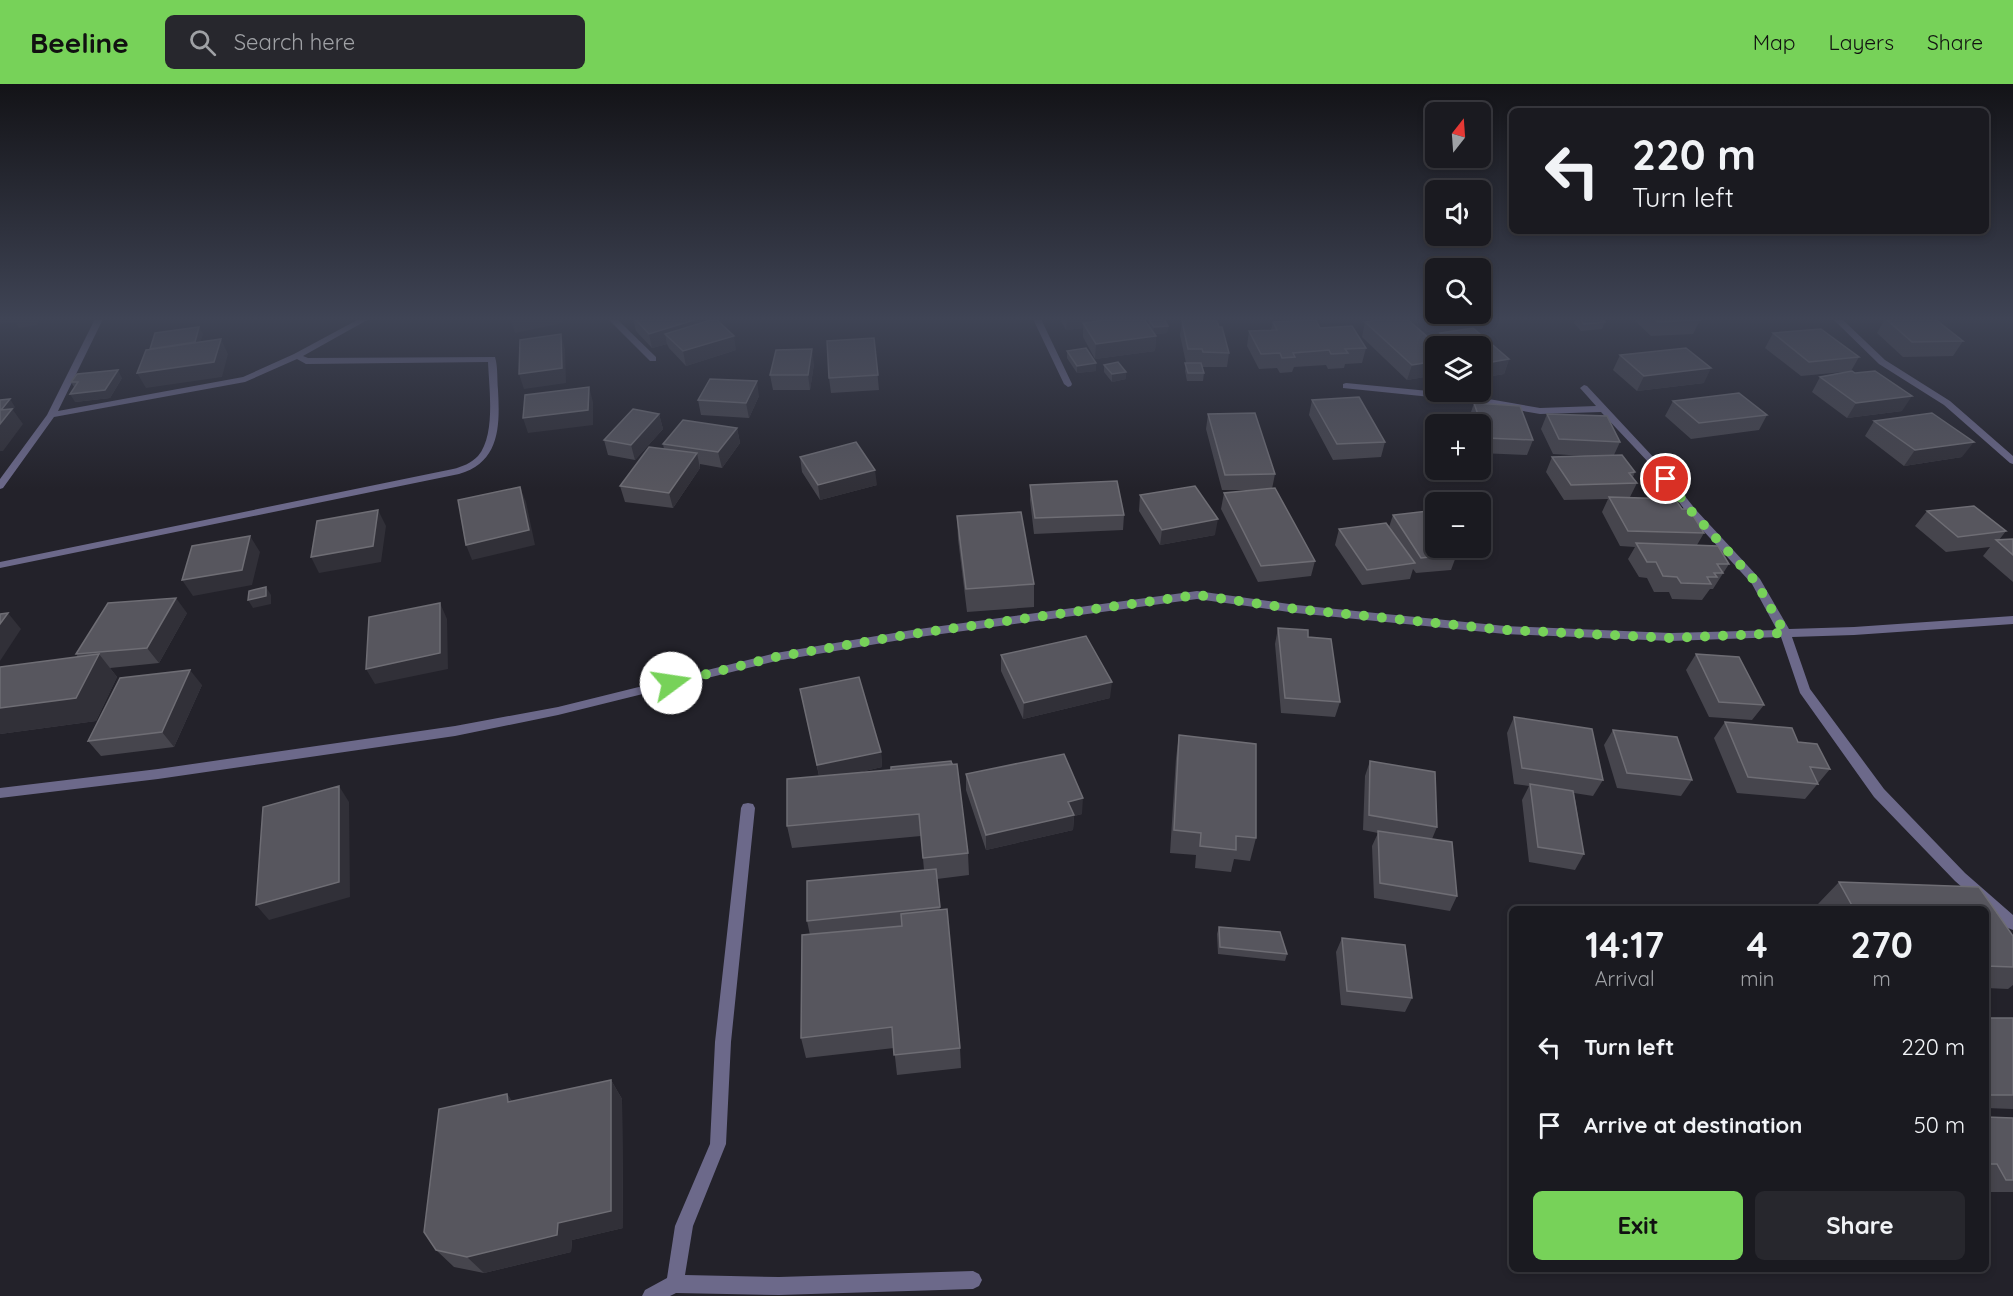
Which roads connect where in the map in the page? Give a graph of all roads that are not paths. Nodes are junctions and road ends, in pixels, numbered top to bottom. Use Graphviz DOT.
graph roads {
  1 [pos="71,376"];
  2 [pos="252,376"];
  3 [pos="492,376"];
  4 [pos="1064,376"];
  5 [pos="1903,376"];
  6 [pos="1068,384"];
  7 [pos="1346,386"];
  8 [pos="1584,388"];
  9 [pos="1602,409"];
  10 [pos="51,415"];
  11 [pos="2013,461"];
  12 [pos="0,486"];
  13 [pos="0,565"];
  14 [pos="2013,620"];
  15 [pos="1785,633"];
  16 [pos="0,793"];
  17 [pos="748,808"];
  18 [pos="2013,924"];
  19 [pos="973,1280"];
  20 [pos="675,1284"];
  21 [pos="651,1296"];
  1 -- 10 [label="street"];
  2 -- 10 [label="street"];
  3 -- 13 [label="street"];
  4 -- 6 [label="street"];
  5 -- 11 [label="street"];
  7 -- 9 [label="street"];
  8 -- 9 [label="street"];
  9 -- 15 [label="street"];
  10 -- 12 [label="street"];
  14 -- 15 [label="street"];
  15 -- 16 [label="street"];
  15 -- 18 [label="street"];
  17 -- 20 [label="street"];
  19 -- 20 [label="street"];
  20 -- 21 [label="street"];
}
